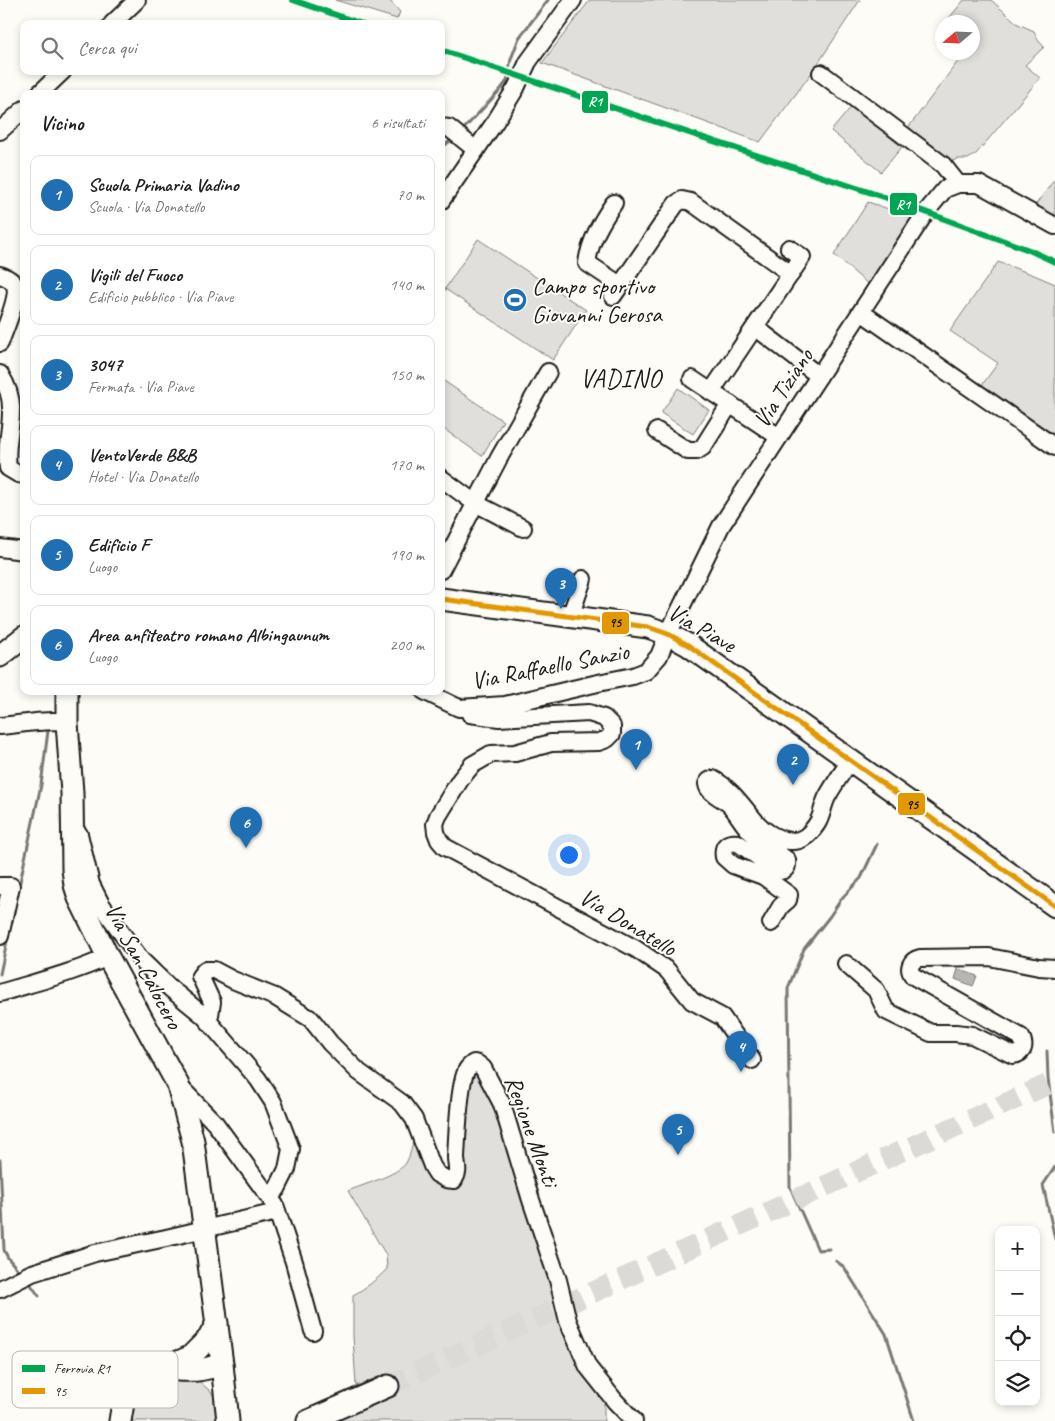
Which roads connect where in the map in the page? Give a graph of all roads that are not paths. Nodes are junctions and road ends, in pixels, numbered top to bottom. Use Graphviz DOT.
graph roads {
  1 [pos="137,0"];
  2 [pos="573,0"];
  3 [pos="116,20"];
  4 [pos="821,73"];
  5 [pos="59,75"];
  6 [pos="43,90"];
  7 [pos="20,113"];
  8 [pos="445,128"];
  9 [pos="0,131"];
  10 [pos="472,148"];
  11 [pos="958,184"];
  12 [pos="445,194"];
  13 [pos="614,203"];
  14 [pos="1055,226"];
  15 [pos="789,248"];
  16 [pos="791,274"];
  17 [pos="0,275"];
  18 [pos="860,312"];
  19 [pos="755,328"];
  20 [pos="0,343"];
  21 [pos="548,372"];
  22 [pos="0,374"];
  23 [pos="819,376"];
  24 [pos="692,379"];
  25 [pos="711,392"];
  26 [pos="730,404"];
  27 [pos="657,432"];
  28 [pos="779,438"];
  29 [pos="1055,447"];
  30 [pos="20,474"];
  31 [pos="445,481"];
  32 [pos="475,503"];
  33 [pos="523,528"];
  34 [pos="0,548"];
  35 [pos="20,550"];
  36 [pos="445,562"];
  37 [pos="583,579"];
  38 [pos="445,600"];
  39 [pos="570,616"];
  40 [pos="668,634"];
  41 [pos="20,640"];
  42 [pos="0,656"];
  43 [pos="67,695"];
  44 [pos="432,695"];
  45 [pos="459,708"];
  46 [pos="67,722"];
  47 [pos="0,726"];
  48 [pos="850,761"];
  49 [pos="72,828"];
  50 [pos="6,886"];
  51 [pos="1055,906"];
  52 [pos="771,922"];
  53 [pos="0,936"];
  54 [pos="108,956"];
  55 [pos="846,964"];
  56 [pos="1055,968"];
  57 [pos="5,992"];
  58 [pos="204,1016"];
  59 [pos="752,1060"];
  60 [pos="178,1085"];
  61 [pos="270,1196"];
  62 [pos="278,1212"];
  63 [pos="204,1229"];
  64 [pos="1,1286"];
  65 [pos="217,1323"];
  66 [pos="313,1332"];
  67 [pos="192,1364"];
  68 [pos="222,1364"];
  69 [pos="178,1366"];
  70 [pos="388,1386"];
  71 [pos="225,1396"];
  72 [pos="122,1408"];
  73 [pos="120,1421"];
  74 [pos="228,1421"];
  75 [pos="308,1421"];
  76 [pos="634,1421"];
  1 -- 3 [label="street"];
  2 -- 10 [label="street"];
  4 -- 11 [label="street"];
  5 -- 6 [label="street"];
  7 -- 9 [label="street"];
  8 -- 10 [label="street"];
  10 -- 12 [label="street"];
  11 -- 14 [label="street"];
  11 -- 18 [label="street, Via Tiziano"];
  13 -- 16 [label="street"];
  15 -- 16 [label="street"];
  16 -- 19 [label="street"];
  17 -- 20 [label="street"];
  18 -- 23 [label="street, Via Tiziano"];
  18 -- 29 [label="street"];
  19 -- 23 [label="street"];
  19 -- 25 [label="street"];
  21 -- 32 [label="street"];
  22 -- 30 [label="street"];
  23 -- 28 [label="street, Via Tiziano"];
  24 -- 25 [label="street"];
  25 -- 26 [label="street"];
  26 -- 27 [label="street"];
  26 -- 28 [label="street"];
  28 -- 40 [label="street, Via Tiziano"];
  31 -- 32 [label="street"];
  32 -- 33 [label="street"];
  32 -- 36 [label="street"];
  34 -- 35 [label="street"];
  37 -- 39 [label="street"];
  38 -- 39 [label="main road, Via Piave"];
  39 -- 40 [label="main road, Via Piave"];
  40 -- 45 [label="street, Via Raffaello Sanzio"];
  40 -- 48 [label="main road, Via Piave"];
  41 -- 42 [label="main road"];
  43 -- 46 [label="main road, Via San Calocero"];
  44 -- 45 [label="street, Via Raffaello Sanzio"];
  45 -- 59 [label="street, Via Donatello"];
  46 -- 47 [label="street"];
  46 -- 49 [label="main road, Via San Calocero"];
  48 -- 51 [label="main road, Via Piave"];
  48 -- 52 [label="street"];
  49 -- 54 [label="main road, Via San Calocero"];
  49 -- 58 [label="street"];
  50 -- 53 [label="street"];
  54 -- 57 [label="street"];
  54 -- 60 [label="main road, Via San Calocero"];
  55 -- 56 [label="street"];
  58 -- 61 [label="street"];
  58 -- 76 [label="street, Regione Monti"];
  60 -- 61 [label="street"];
  60 -- 63 [label="main road, Via San Calocero"];
  61 -- 62 [label="street"];
  62 -- 63 [label="street"];
  62 -- 66 [label="street"];
  63 -- 64 [label="street"];
  63 -- 65 [label="main road, Via San Calocero"];
  65 -- 67 [label="main road"];
  65 -- 68 [label="main road, Via San Calocero"];
  67 -- 68 [label="main road"];
  67 -- 69 [label="main road"];
  67 -- 71 [label="main road"];
  68 -- 71 [label="main road, Via San Calocero"];
  70 -- 75 [label="main road"];
  71 -- 74 [label="main road, Via San Calocero"];
  72 -- 73 [label="main road"];
}
